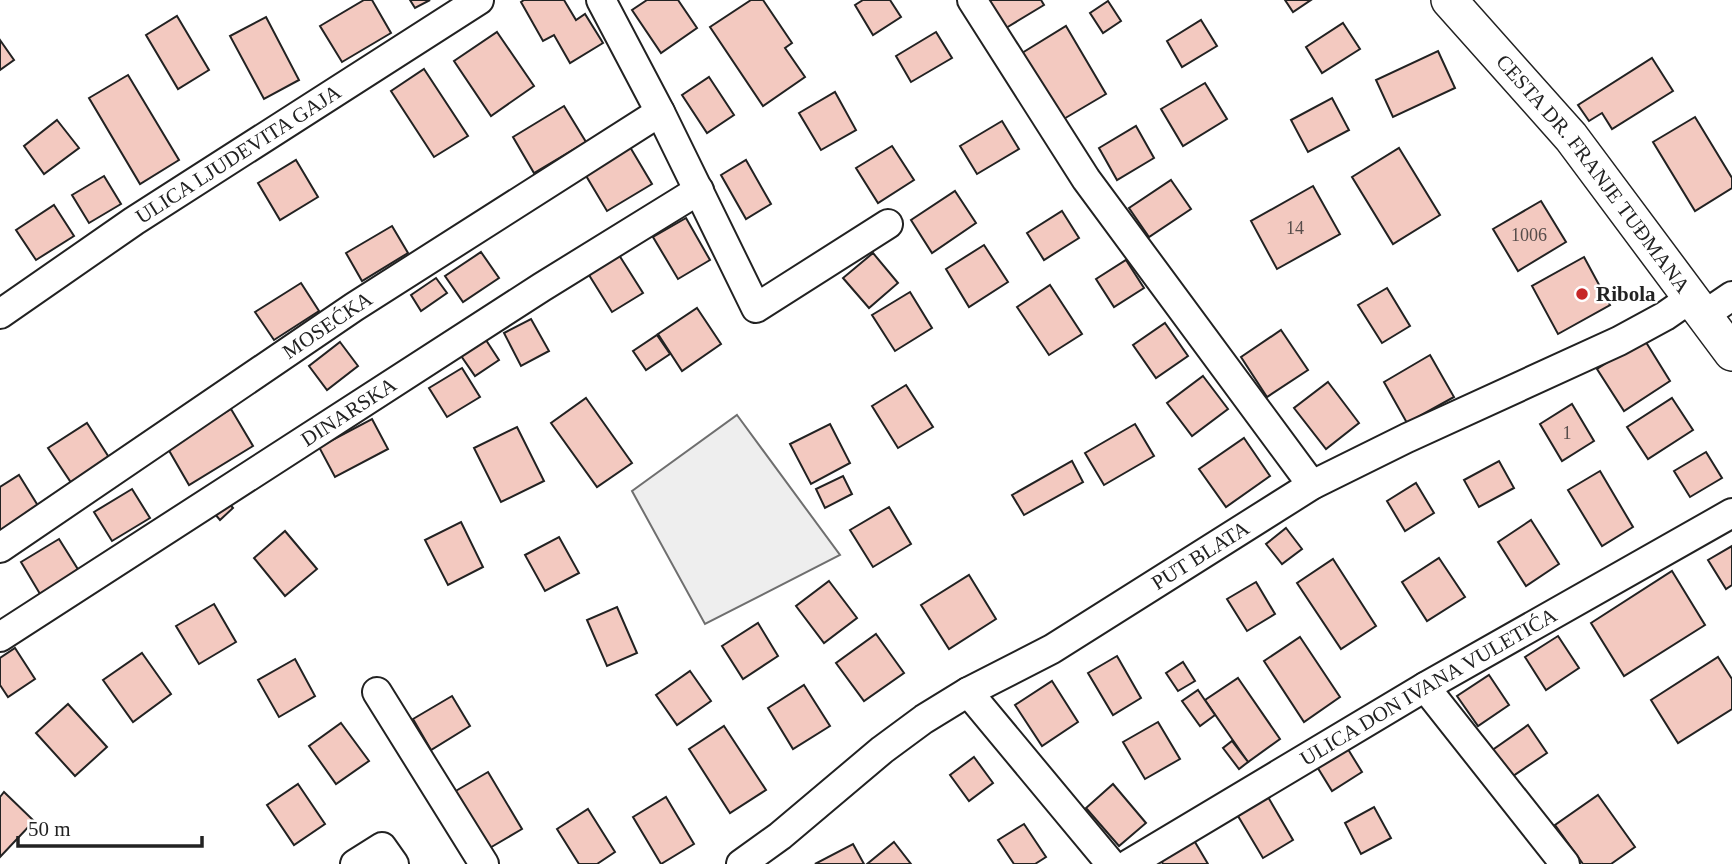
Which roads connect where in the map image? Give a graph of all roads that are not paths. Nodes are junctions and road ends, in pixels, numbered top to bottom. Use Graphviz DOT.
graph roads {
  1 [pos="480,0"];
  2 [pos="601,0"];
  3 [pos="972,0"];
  4 [pos="1449,0"];
  5 [pos="660,112"];
  6 [pos="699,190"];
  7 [pos="888,224"];
  8 [pos="1709,303"];
  9 [pos="0,314"];
  10 [pos="1732,353"];
  11 [pos="1312,485"];
  12 [pos="1732,513"];
  13 [pos="0,548"];
  14 [pos="0,637"];
  15 [pos="1425,687"];
  16 [pos="377,692"];
  17 [pos="968,692"];
  18 [pos="355,864"];
  19 [pos="394,864"];
  20 [pos="484,864"];
  21 [pos="741,864"];
  22 [pos="1111,864"];
  23 [pos="1129,864"];
  24 [pos="1565,864"];
  1 -- 9 [label="street, ULICA LJUDEVITA GAJA"];
  2 -- 5 [label="street"];
  3 -- 11 [label="street"];
  4 -- 8 [label="main road, CESTA DR. FRANJE TUĐMANA"];
  5 -- 6 [label="street"];
  5 -- 13 [label="street, MOSEĆKA"];
  6 -- 7 [label="street"];
  6 -- 14 [label="street, DINARSKA"];
  8 -- 10 [label="main road, CESTA DR. FRANJE TUĐMANA"];
  8 -- 11 [label="street, PUT BLATA"];
  11 -- 17 [label="street, PUT BLATA"];
  12 -- 15 [label="street, ULICA DON IVANA VULETIĆA"];
  15 -- 23 [label="street, ULICA DON IVANA VULETIĆA"];
  15 -- 24 [label="street"];
  16 -- 20 [label="street"];
  17 -- 21 [label="street, PUT BLATA"];
  17 -- 22 [label="street"];
  18 -- 19 [label="street"];
}
